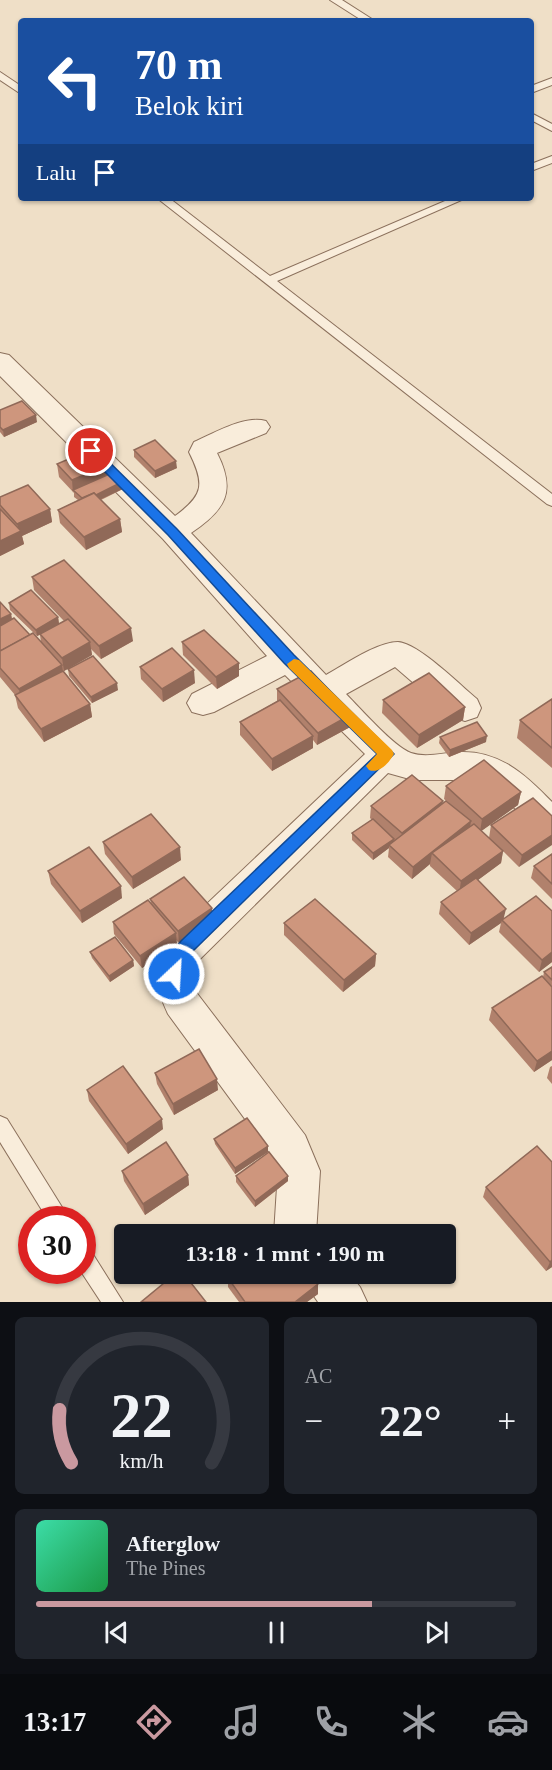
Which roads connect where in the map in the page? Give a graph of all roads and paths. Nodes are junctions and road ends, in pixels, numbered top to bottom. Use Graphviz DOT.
graph roads {
  1 [pos="335,0"];
  2 [pos="365,18"];
  3 [pos="0,75"];
  4 [pos="552,81"];
  5 [pos="18,89"];
  6 [pos="534,89"];
  7 [pos="534,118"];
  8 [pos="552,128"];
  9 [pos="552,159"];
  10 [pos="534,167"];
  11 [pos="166,201"];
  12 [pos="454,201"];
  13 [pos="270,280"];
  14 [pos="0,361"];
  15 [pos="256,427"];
  16 [pos="552,501"];
  17 [pos="173,532"];
  18 [pos="289,659"];
  19 [pos="323,692"];
  20 [pos="203,703"];
  21 [pos="465,708"];
  22 [pos="386,754"];
  23 [pos="552,825"];
  24 [pos="0,1125"];
  25 [pos="51,1206"];
  26 [pos="296,1224"];
  27 [pos="96,1276"];
  28 [pos="332,1284"];
  29 [pos="113,1302"];
  30 [pos="345,1302"];
  1 -- 2 [label="lane"];
  3 -- 5 [label="lane"];
  4 -- 6 [label="lane"];
  7 -- 8 [label="lane"];
  9 -- 10 [label="lane"];
  11 -- 13 [label="lane"];
  12 -- 13 [label="lane"];
  13 -- 16 [label="lane"];
  14 -- 17 [label="street"];
  15 -- 17 [label="street"];
  17 -- 18 [label="street"];
  18 -- 19 [label="street"];
  18 -- 20 [label="street"];
  19 -- 21 [label="street"];
  19 -- 22 [label="street"];
  22 -- 23 [label="street"];
  22 -- 26 [label="street"];
  24 -- 25 [label="lane"];
  27 -- 29 [label="lane"];
  28 -- 30 [label="street"];
}
